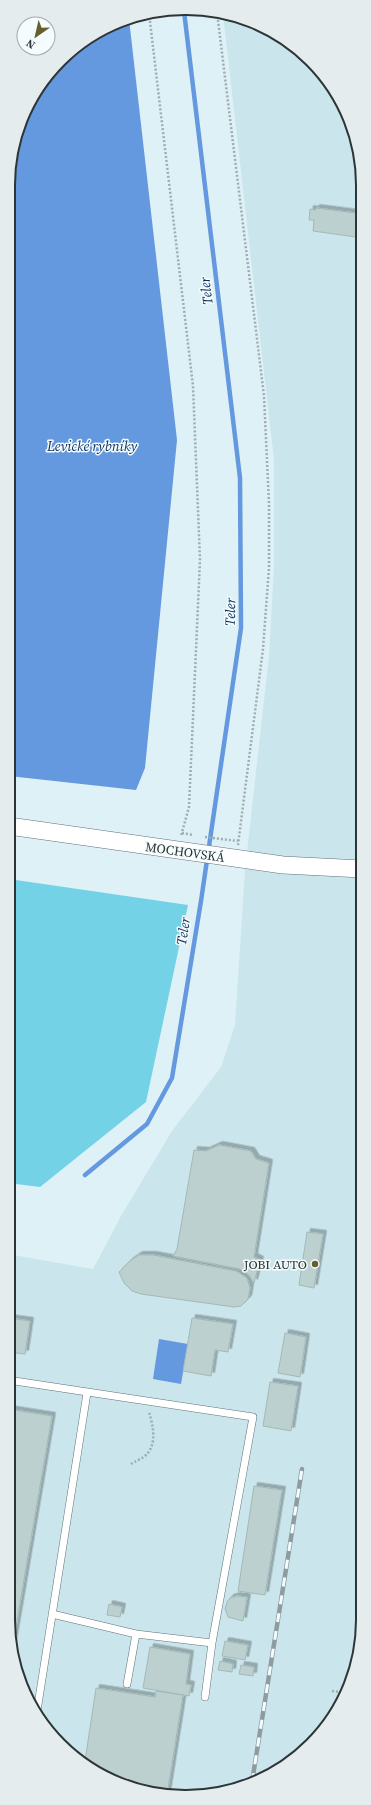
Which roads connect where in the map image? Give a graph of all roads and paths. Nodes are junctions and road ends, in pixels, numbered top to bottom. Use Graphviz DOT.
graph roads {
  1 [pos="217,18"];
  2 [pos="150,19"];
  3 [pos="15,827"];
  4 [pos="200,836"];
  5 [pos="239,841"];
  6 [pos="185,852"];
  7 [pos="230,858"];
  8 [pos="356,869"];
  9 [pos="15,1381"];
  10 [pos="87,1393"];
  11 [pos="146,1402"];
  12 [pos="131,1464"];
  13 [pos="52,1614"];
  14 [pos="136,1634"];
  15 [pos="212,1643"];
  16 [pos="127,1684"];
  17 [pos="332,1691"];
  18 [pos="339,1692"];
  19 [pos="205,1697"];
  20 [pos="38,1705"];
  1 -- 5 [label="path"];
  2 -- 6 [label="path"];
  3 -- 6 [label="street, MOCHOVSKÁ"];
  4 -- 5 [label="path"];
  5 -- 7 [label="path"];
  6 -- 7 [label="street, MOCHOVSKÁ"];
  7 -- 8 [label="street, MOCHOVSKÁ"];
  9 -- 10 [label="lane"];
  10 -- 11 [label="lane"];
  10 -- 13 [label="lane"];
  11 -- 12 [label="path"];
  11 -- 15 [label="lane"];
  13 -- 14 [label="lane"];
  13 -- 20 [label="lane"];
  14 -- 15 [label="lane"];
  14 -- 16 [label="lane"];
  15 -- 19 [label="lane"];
  17 -- 18 [label="path"];
}
